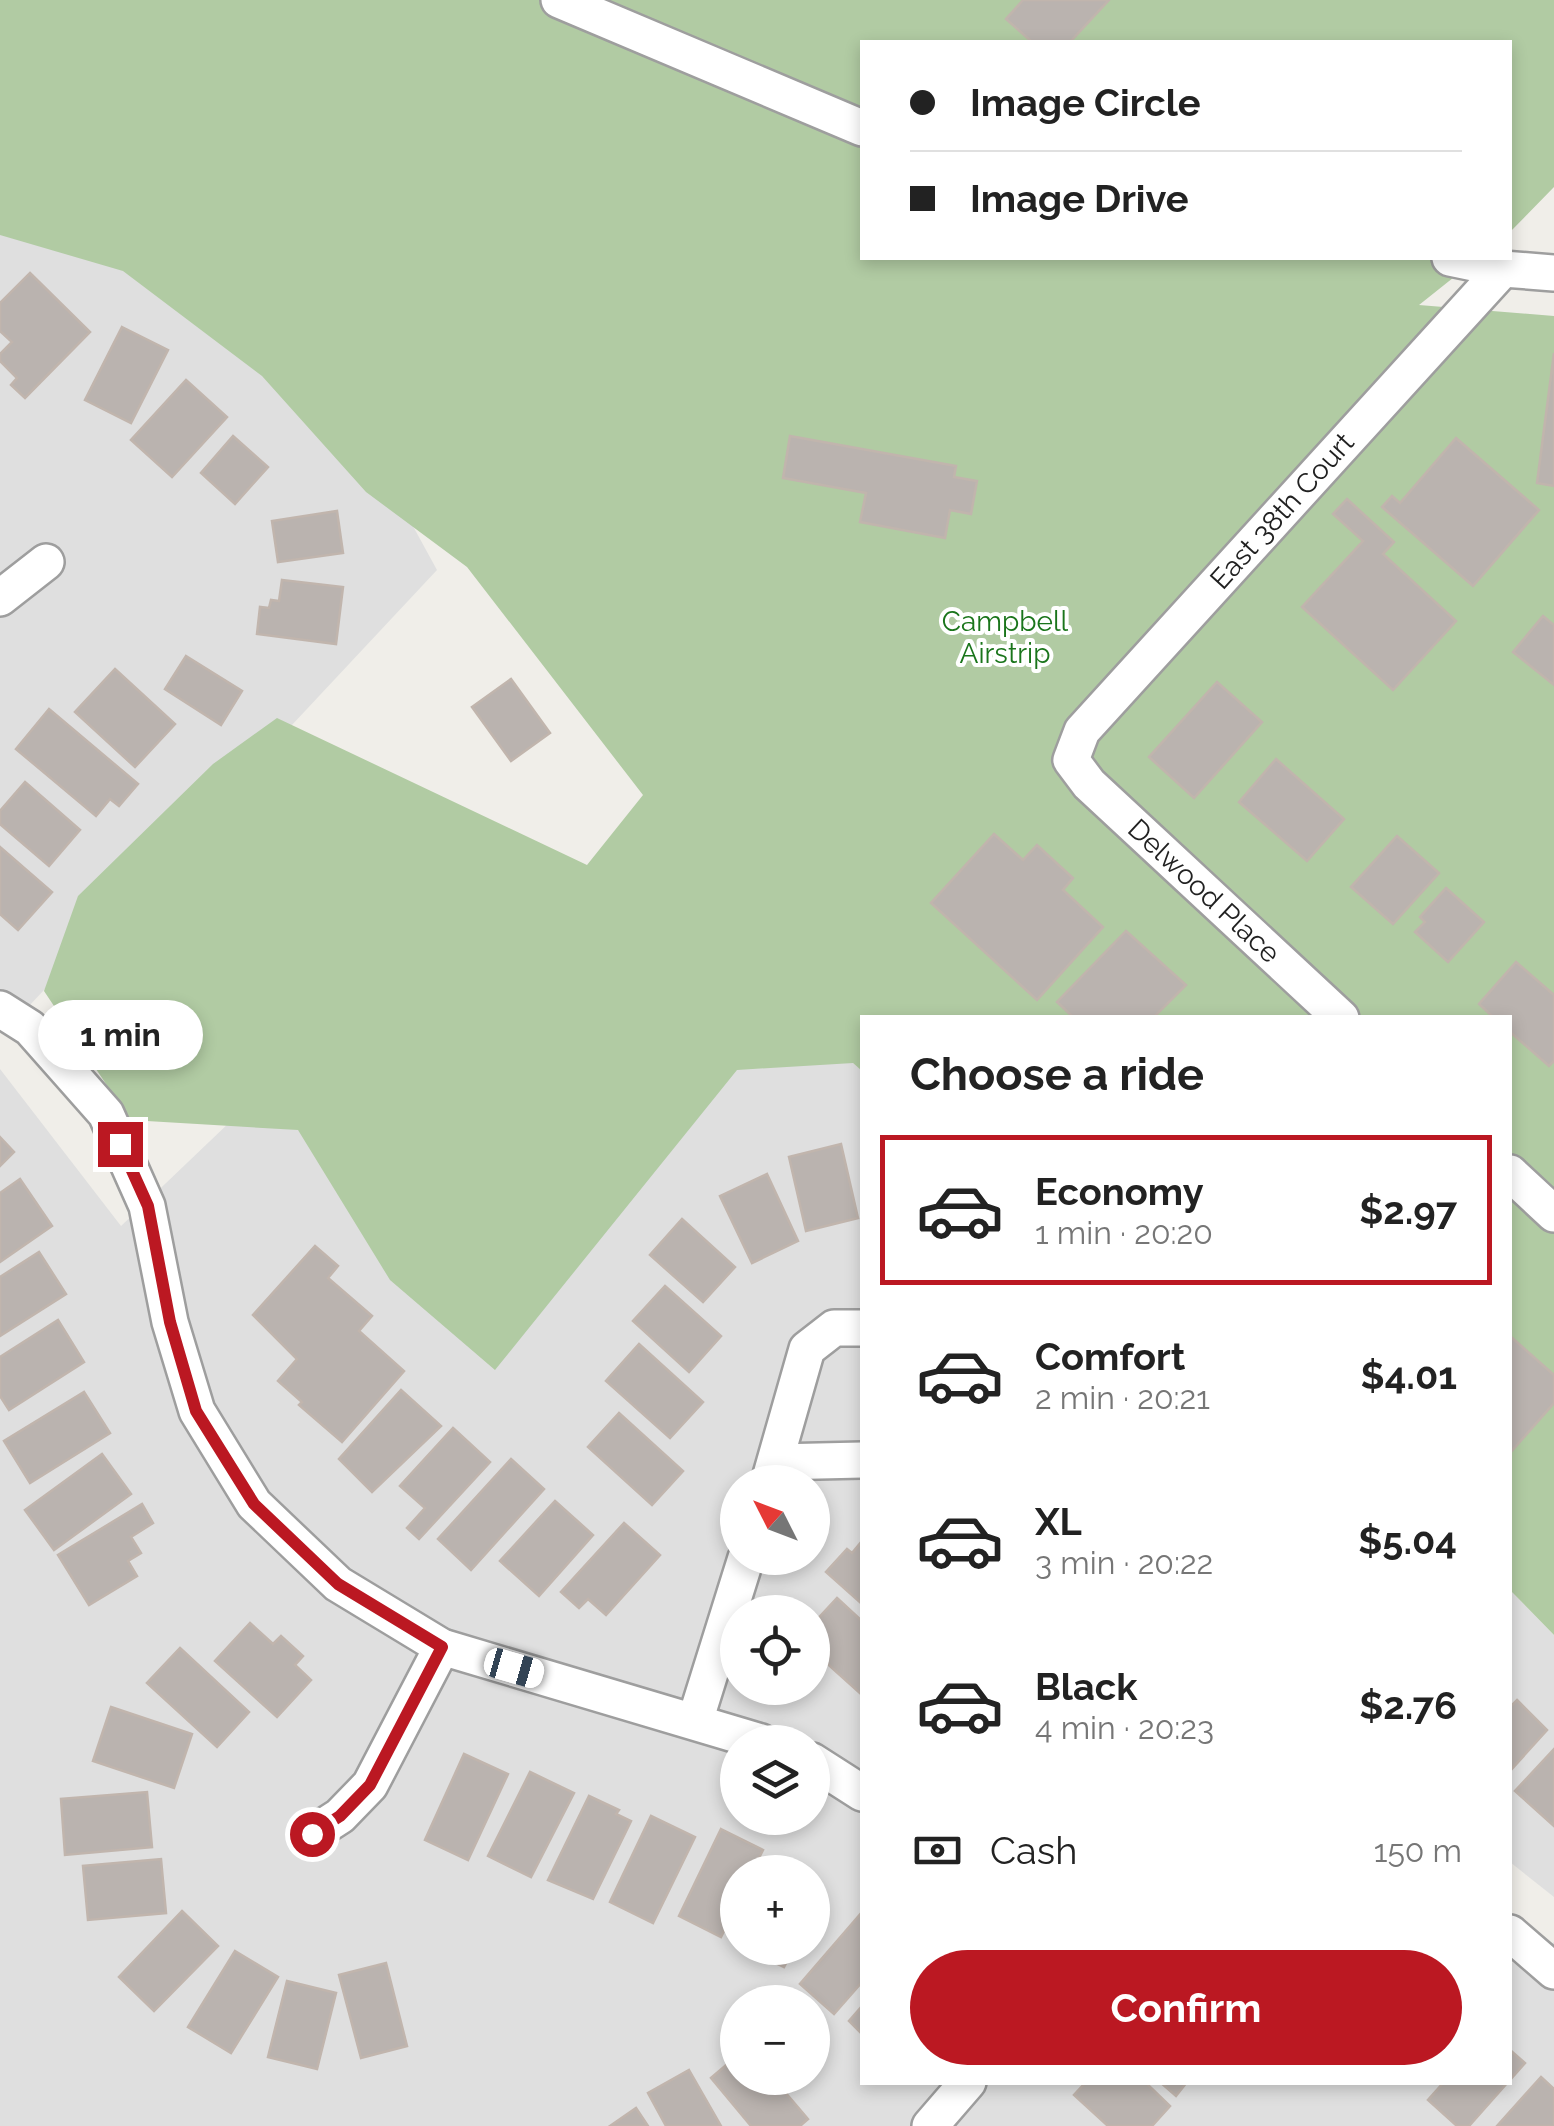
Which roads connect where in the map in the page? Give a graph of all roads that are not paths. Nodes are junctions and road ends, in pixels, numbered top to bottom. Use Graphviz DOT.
graph roads {
  1 [pos="558,0"];
  2 [pos="860,127"];
  3 [pos="1460,260"];
  4 [pos="1503,269"];
  5 [pos="1554,273"];
  6 [pos="46,562"];
  7 [pos="0,598"];
  8 [pos="1071,760"];
  9 [pos="0,1010"];
  10 [pos="1339,1015"];
  11 [pos="1512,1176"];
  12 [pos="1554,1214"];
  13 [pos="860,1328"];
  14 [pos="860,1460"];
  15 [pos="774,1465"];
  16 [pos="824,1465"];
  17 [pos="741,1575"];
  18 [pos="442,1647"];
  19 [pos="695,1721"];
  20 [pos="720,1729"];
  21 [pos="830,1773"];
  22 [pos="860,1792"];
  23 [pos="312,1834"];
  24 [pos="1512,1935"];
  25 [pos="1554,1971"];
  26 [pos="965,2085"];
  27 [pos="930,2126"];
  1 -- 2 [label="street"];
  3 -- 4 [label="street"];
  4 -- 5 [label="street"];
  4 -- 8 [label="street, East 38th Court"];
  6 -- 7 [label="street"];
  8 -- 10 [label="street, Delwood Place"];
  9 -- 18 [label="street"];
  11 -- 12 [label="street"];
  13 -- 15 [label="street"];
  14 -- 16 [label="street"];
  17 -- 19 [label="street"];
  18 -- 19 [label="street"];
  18 -- 23 [label="street"];
  19 -- 20 [label="street"];
  21 -- 22 [label="street"];
  24 -- 25 [label="street"];
  26 -- 27 [label="street"];
}
